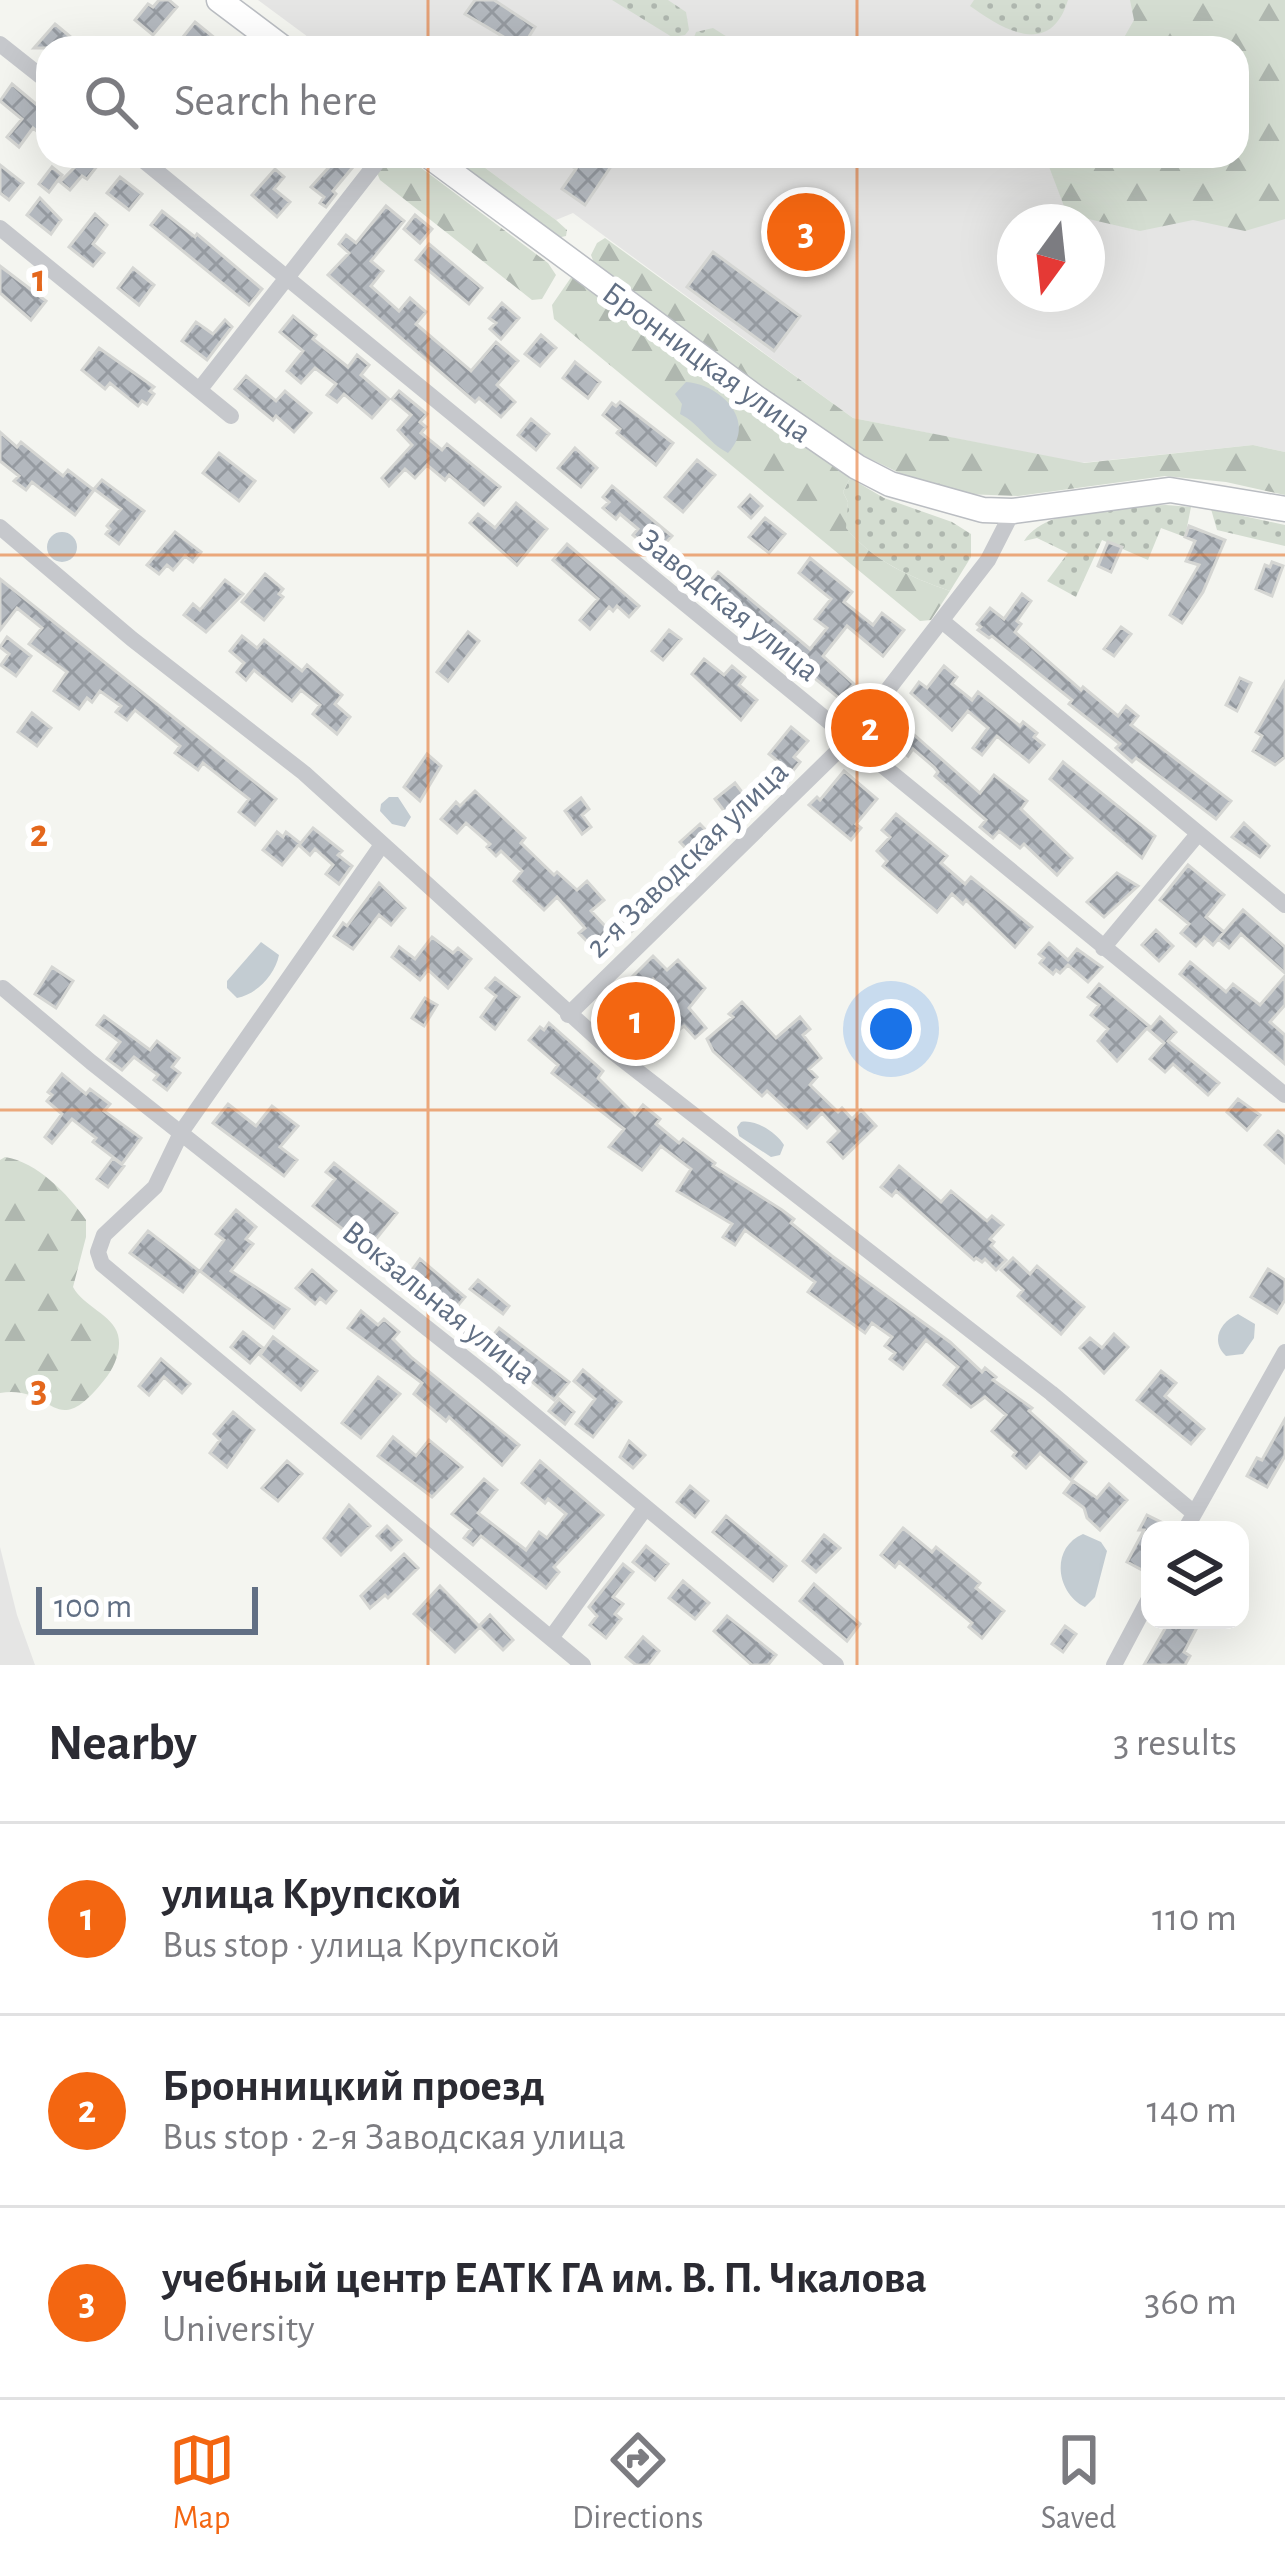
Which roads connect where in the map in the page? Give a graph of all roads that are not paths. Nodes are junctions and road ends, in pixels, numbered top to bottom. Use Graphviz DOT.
graph roads {
  1 [pos="219,0"];
  2 [pos="267,36"];
  3 [pos="0,44"];
  4 [pos="36,72"];
  5 [pos="153,168"];
  6 [pos="373,168"];
  7 [pos="446,168"];
  8 [pos="0,228"];
  9 [pos="286,280"];
  10 [pos="200,389"];
  11 [pos="231,416"];
  12 [pos="1285,509"];
  13 [pos="1013,511"];
  14 [pos="0,527"];
  15 [pos="942,621"];
  16 [pos="849,740"];
  17 [pos="1198,834"];
  18 [pos="381,847"];
  19 [pos="1285,905"];
  20 [pos="1102,948"];
  21 [pos="3,988"];
  22 [pos="568,1015"];
  23 [pos="1285,1095"];
  24 [pos="182,1131"];
  25 [pos="1285,1352"];
  26 [pos="644,1510"];
  27 [pos="1189,1521"];
  28 [pos="1191,1521"];
  29 [pos="1141,1614"];
  30 [pos="551,1638"];
  31 [pos="583,1665"];
  32 [pos="836,1665"];
  33 [pos="1114,1665"];
  1 -- 2 [label="main road"];
  3 -- 4 [label="street"];
  5 -- 9 [label="street, Заводская улица"];
  6 -- 9 [label="street"];
  7 -- 13 [label="main road, Бронницкая улица"];
  8 -- 10 [label="street"];
  9 -- 10 [label="street"];
  9 -- 16 [label="street, Заводская улица"];
  10 -- 11 [label="street"];
  12 -- 13 [label="main road, Бронницкая улица"];
  13 -- 15 [label="street, 2-я Заводская улица"];
  14 -- 18 [label="street"];
  15 -- 16 [label="street, 2-я Заводская улица"];
  15 -- 17 [label="street"];
  16 -- 20 [label="street, Заводская улица"];
  16 -- 22 [label="street, 2-я Заводская улица"];
  17 -- 19 [label="street"];
  17 -- 20 [label="street"];
  18 -- 22 [label="street"];
  18 -- 24 [label="street"];
  20 -- 23 [label="street, Заводская улица"];
  21 -- 24 [label="street, Вокзальная улица"];
  22 -- 27 [label="street"];
  24 -- 26 [label="street, Вокзальная улица"];
  24 -- 30 [label="street"];
  25 -- 28 [label="street"];
  26 -- 30 [label="street"];
  26 -- 32 [label="street, Вокзальная улица"];
  29 -- 33 [label="street"];
  30 -- 31 [label="street"];
}
